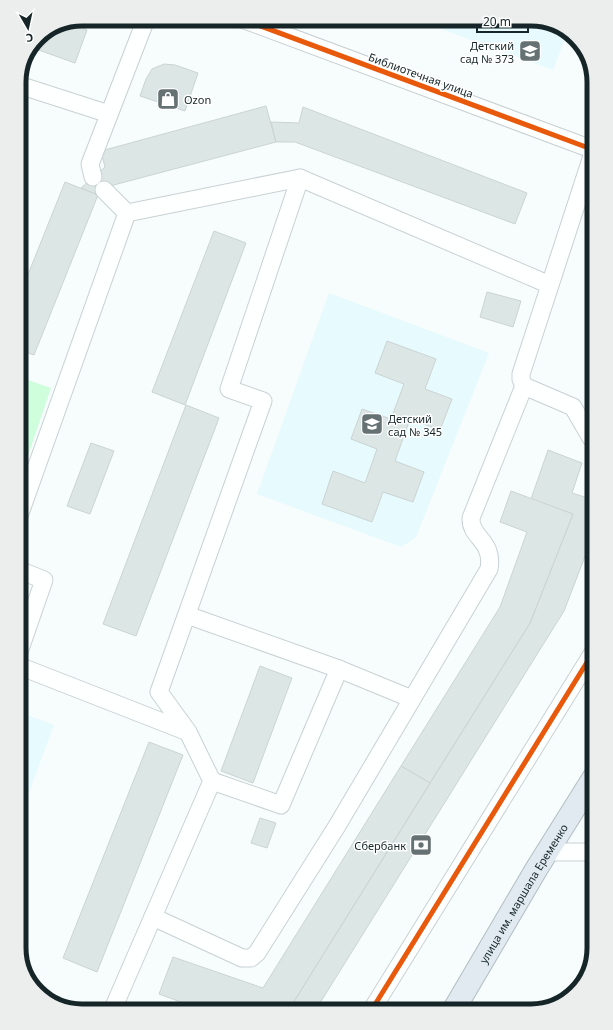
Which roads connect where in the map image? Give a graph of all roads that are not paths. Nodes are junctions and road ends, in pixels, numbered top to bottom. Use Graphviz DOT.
graph roads {
  1 [pos="143,26"];
  2 [pos="271,26"];
  3 [pos="26,87"];
  4 [pos="109,114"];
  5 [pos="587,147"];
  6 [pos="587,171"];
  7 [pos="93,177"];
  8 [pos="300,178"];
  9 [pos="104,190"];
  10 [pos="127,213"];
  11 [pos="550,285"];
  12 [pos="524,386"];
  13 [pos="587,431"];
  14 [pos="26,496"];
  15 [pos="26,573"];
  16 [pos="187,614"];
  17 [pos="26,632"];
  18 [pos="587,662"];
  19 [pos="339,668"];
  20 [pos="26,669"];
  21 [pos="412,698"];
  22 [pos="188,732"];
  23 [pos="212,781"];
  24 [pos="587,788"];
  25 [pos="548,852"];
  26 [pos="587,852"];
  27 [pos="153,917"];
  28 [pos="115,1004"];
  29 [pos="375,1004"];
  30 [pos="463,1004"];
  1 -- 4 [label="street"];
  2 -- 5 [label="street, Библиотечная улица"];
  3 -- 4 [label="street"];
  4 -- 7 [label="street"];
  6 -- 11 [label="street"];
  8 -- 10 [label="street"];
  8 -- 11 [label="street"];
  8 -- 16 [label="street"];
  9 -- 10 [label="street"];
  10 -- 14 [label="street"];
  11 -- 12 [label="street"];
  12 -- 13 [label="street"];
  12 -- 21 [label="street"];
  15 -- 17 [label="street"];
  16 -- 19 [label="street"];
  16 -- 22 [label="street"];
  18 -- 29 [label="street"];
  19 -- 21 [label="street"];
  19 -- 23 [label="street"];
  20 -- 22 [label="street"];
  21 -- 27 [label="street"];
  22 -- 23 [label="street"];
  23 -- 27 [label="street"];
  24 -- 25 [label="highway, улица им. маршала Еременко"];
  25 -- 26 [label="street"];
  25 -- 30 [label="highway, улица им. маршала Еременко"];
  27 -- 28 [label="street"];
}
